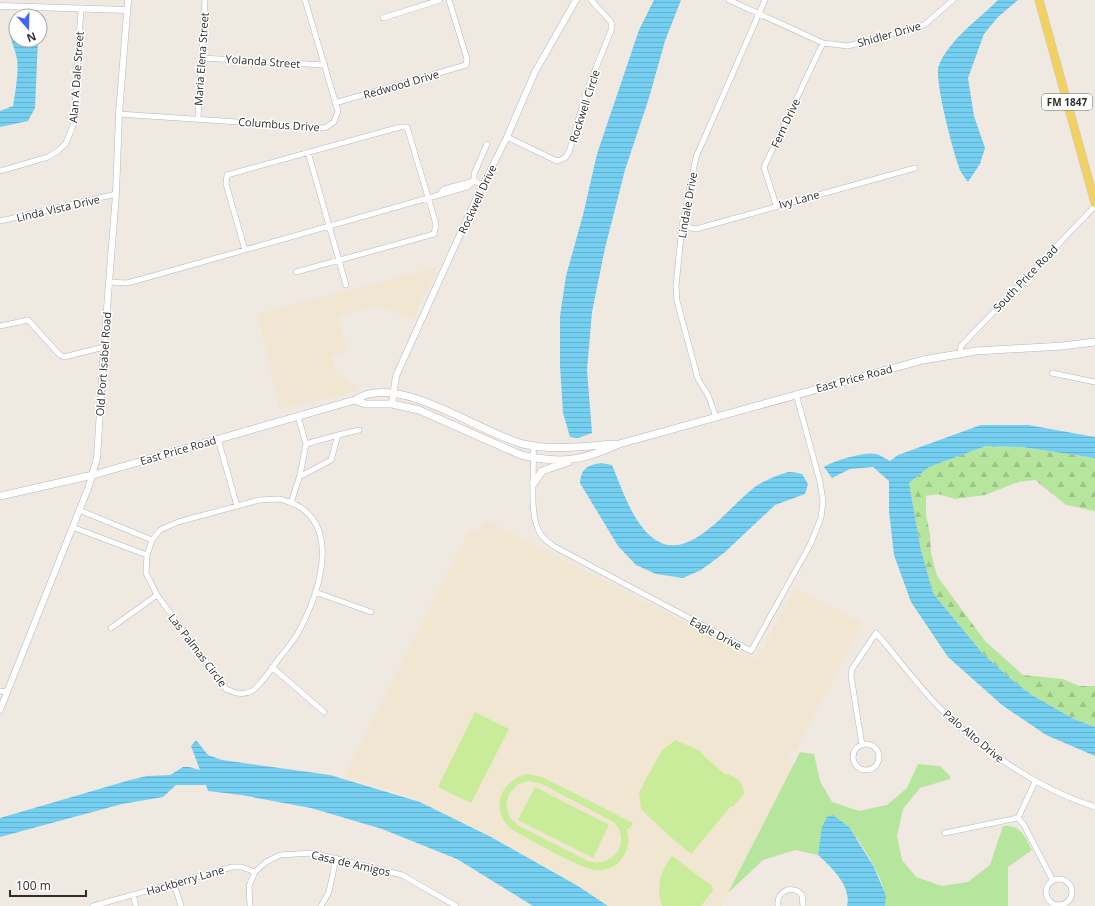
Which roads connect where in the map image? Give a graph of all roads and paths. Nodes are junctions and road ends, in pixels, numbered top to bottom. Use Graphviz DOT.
graph roads {
  1 [pos="128,0"];
  2 [pos="205,0"];
  3 [pos="305,0"];
  4 [pos="440,0"];
  5 [pos="448,0"];
  6 [pos="576,0"];
  7 [pos="591,0"];
  8 [pos="729,0"];
  9 [pos="765,0"];
  10 [pos="953,0"];
  11 [pos="1039,0"];
  12 [pos="0,6"];
  13 [pos="81,8"];
  14 [pos="127,10"];
  15 [pos="758,14"];
  16 [pos="383,18"];
  17 [pos="823,43"];
  18 [pos="201,58"];
  19 [pos="325,65"];
  20 [pos="335,103"];
  21 [pos="119,114"];
  22 [pos="198,118"];
  23 [pos="507,137"];
  24 [pos="487,144"];
  25 [pos="308,152"];
  26 [pos="915,168"];
  27 [pos="0,171"];
  28 [pos="474,181"];
  29 [pos="483,185"];
  30 [pos="116,194"];
  31 [pos="428,197"];
  32 [pos="1095,203"];
  33 [pos="776,205"];
  34 [pos="1095,206"];
  35 [pos="0,221"];
  36 [pos="328,226"];
  37 [pos="682,226"];
  38 [pos="245,250"];
  39 [pos="339,261"];
  40 [pos="296,272"];
  41 [pos="109,282"];
  42 [pos="346,285"];
  43 [pos="0,326"];
  44 [pos="1095,342"];
  45 [pos="104,347"];
  46 [pos="960,352"];
  47 [pos="1052,373"];
  48 [pos="1095,382"];
  49 [pos="395,393"];
  50 [pos="796,394"];
  51 [pos="355,400"];
  52 [pos="392,404"];
  53 [pos="298,416"];
  54 [pos="716,417"];
  55 [pos="359,430"];
  56 [pos="338,436"];
  57 [pos="218,439"];
  58 [pos="306,444"];
  59 [pos="619,444"];
  60 [pos="533,445"];
  61 [pos="534,458"];
  62 [pos="574,460"];
  63 [pos="92,475"];
  64 [pos="299,477"];
  65 [pos="534,483"];
  66 [pos="0,496"];
  67 [pos="291,503"];
  68 [pos="237,506"];
  69 [pos="79,510"];
  70 [pos="72,527"];
  71 [pos="152,540"];
  72 [pos="147,555"];
  73 [pos="315,592"];
  74 [pos="157,595"];
  75 [pos="371,612"];
  76 [pos="111,628"];
  77 [pos="272,667"];
  78 [pos="3,691"];
  79 [pos="0,710"];
  80 [pos="324,712"];
  81 [pos="862,745"];
  82 [pos="1036,782"];
  83 [pos="1095,808"];
  84 [pos="1018,818"];
  85 [pos="945,833"];
  86 [pos="336,858"];
  87 [pos="254,872"];
  88 [pos="1053,881"];
  89 [pos="174,884"];
  90 [pos="133,895"];
  91 [pos="93,906"];
  92 [pos="136,906"];
  93 [pos="180,906"];
  94 [pos="250,906"];
  95 [pos="321,906"];
  96 [pos="456,906"];
  97 [pos="778,906"];
  98 [pos="803,906"];
  1 -- 14 [label="street, Old Port Isabel Road"];
  2 -- 18 [label="street, Maria Elena Street"];
  3 -- 19 [label="street, Columbus Drive"];
  4 -- 16 [label="street"];
  5 -- 20 [label="street, Redwood Drive"];
  6 -- 23 [label="street, Rockwell Drive"];
  7 -- 23 [label="street, Rockwell Circle"];
  8 -- 15 [label="street, Shidler Drive"];
  9 -- 15 [label="street, Lindale Drive"];
  10 -- 17 [label="street, Shidler Drive"];
  11 -- 32 [label="main road, FM 1847"];
  12 -- 13 [label="street"];
  13 -- 14 [label="street"];
  13 -- 27 [label="street, Alan A Dale Street"];
  14 -- 21 [label="street, Old Port Isabel Road"];
  15 -- 17 [label="street, Shidler Drive"];
  15 -- 37 [label="street, Lindale Drive"];
  17 -- 33 [label="street, Fern Drive"];
  18 -- 19 [label="street, Yolanda Street"];
  18 -- 22 [label="street, Maria Elena Street"];
  19 -- 20 [label="street, Columbus Drive"];
  20 -- 22 [label="street, Columbus Drive"];
  21 -- 22 [label="street, Columbus Drive"];
  21 -- 30 [label="street, Old Port Isabel Road"];
  23 -- 29 [label="street, Rockwell Drive"];
  24 -- 28 [label="street"];
  25 -- 31 [label="street"];
  25 -- 36 [label="street"];
  25 -- 38 [label="street"];
  26 -- 33 [label="street, Ivy Lane"];
  28 -- 29 [label="street"];
  28 -- 31 [label="street"];
  29 -- 49 [label="street, Rockwell Drive"];
  30 -- 35 [label="street, Linda Vista Drive"];
  30 -- 41 [label="street, Old Port Isabel Road"];
  31 -- 36 [label="street"];
  31 -- 39 [label="street"];
  33 -- 37 [label="street, Ivy Lane"];
  34 -- 46 [label="street, South Price Road"];
  36 -- 38 [label="street"];
  36 -- 39 [label="street"];
  37 -- 54 [label="street, Lindale Drive"];
  38 -- 41 [label="street"];
  39 -- 40 [label="street"];
  39 -- 42 [label="street"];
  41 -- 45 [label="street, Old Port Isabel Road"];
  43 -- 45 [label="street"];
  44 -- 46 [label="main road, East Price Road"];
  45 -- 63 [label="street, Old Port Isabel Road"];
  46 -- 50 [label="main road, East Price Road"];
  47 -- 48 [label="street"];
  49 -- 51 [label="main road, East Price Road"];
  49 -- 52 [label="street, Rockwell Drive"];
  49 -- 60 [label="main road, East Price Road"];
  50 -- 54 [label="main road, East Price Road"];
  50 -- 65 [label="street, Eagle Drive"];
  51 -- 52 [label="main road, East Price Road"];
  51 -- 53 [label="main road, East Price Road"];
  52 -- 61 [label="main road, East Price Road"];
  53 -- 57 [label="main road, East Price Road"];
  53 -- 58 [label="street"];
  54 -- 59 [label="main road, East Price Road"];
  55 -- 56 [label="street"];
  56 -- 58 [label="street"];
  56 -- 64 [label="street"];
  57 -- 63 [label="main road, East Price Road"];
  57 -- 68 [label="street"];
  58 -- 64 [label="street"];
  59 -- 60 [label="main road, East Price Road"];
  59 -- 62 [label="main road, East Price Road"];
  60 -- 61 [label="street, Eagle Drive"];
  61 -- 62 [label="main road, East Price Road"];
  61 -- 65 [label="street, Eagle Drive"];
  62 -- 65 [label="main road"];
  63 -- 66 [label="main road, East Price Road"];
  63 -- 69 [label="street, Old Port Isabel Road"];
  64 -- 67 [label="street"];
  67 -- 68 [label="street, Las Palmas Circle"];
  67 -- 73 [label="street, Las Palmas Circle"];
  68 -- 71 [label="street, Las Palmas Circle"];
  69 -- 70 [label="street, Old Port Isabel Road"];
  69 -- 71 [label="street"];
  70 -- 72 [label="street"];
  70 -- 78 [label="street, Old Port Isabel Road"];
  71 -- 72 [label="street, Las Palmas Circle"];
  72 -- 74 [label="street, Las Palmas Circle"];
  73 -- 75 [label="street"];
  73 -- 77 [label="street, Las Palmas Circle"];
  74 -- 76 [label="street"];
  74 -- 77 [label="street, Las Palmas Circle"];
  77 -- 80 [label="street"];
  78 -- 79 [label="street, Old Port Isabel Road"];
  81 -- 81 [label="street"];
  81 -- 82 [label="street, Palo Alto Drive"];
  82 -- 83 [label="street, Palo Alto Drive"];
  82 -- 84 [label="street"];
  84 -- 85 [label="street"];
  84 -- 88 [label="street"];
  86 -- 87 [label="street, Casa de Amigos"];
  86 -- 95 [label="street"];
  86 -- 96 [label="street, Casa de Amigos"];
  87 -- 89 [label="street, Hackberry Lane"];
  87 -- 94 [label="street"];
  88 -- 88 [label="street"];
  89 -- 90 [label="street, Hackberry Lane"];
  89 -- 93 [label="street"];
  90 -- 91 [label="street, Hackberry Lane"];
  90 -- 92 [label="street"];
  97 -- 98 [label="street"];
}
